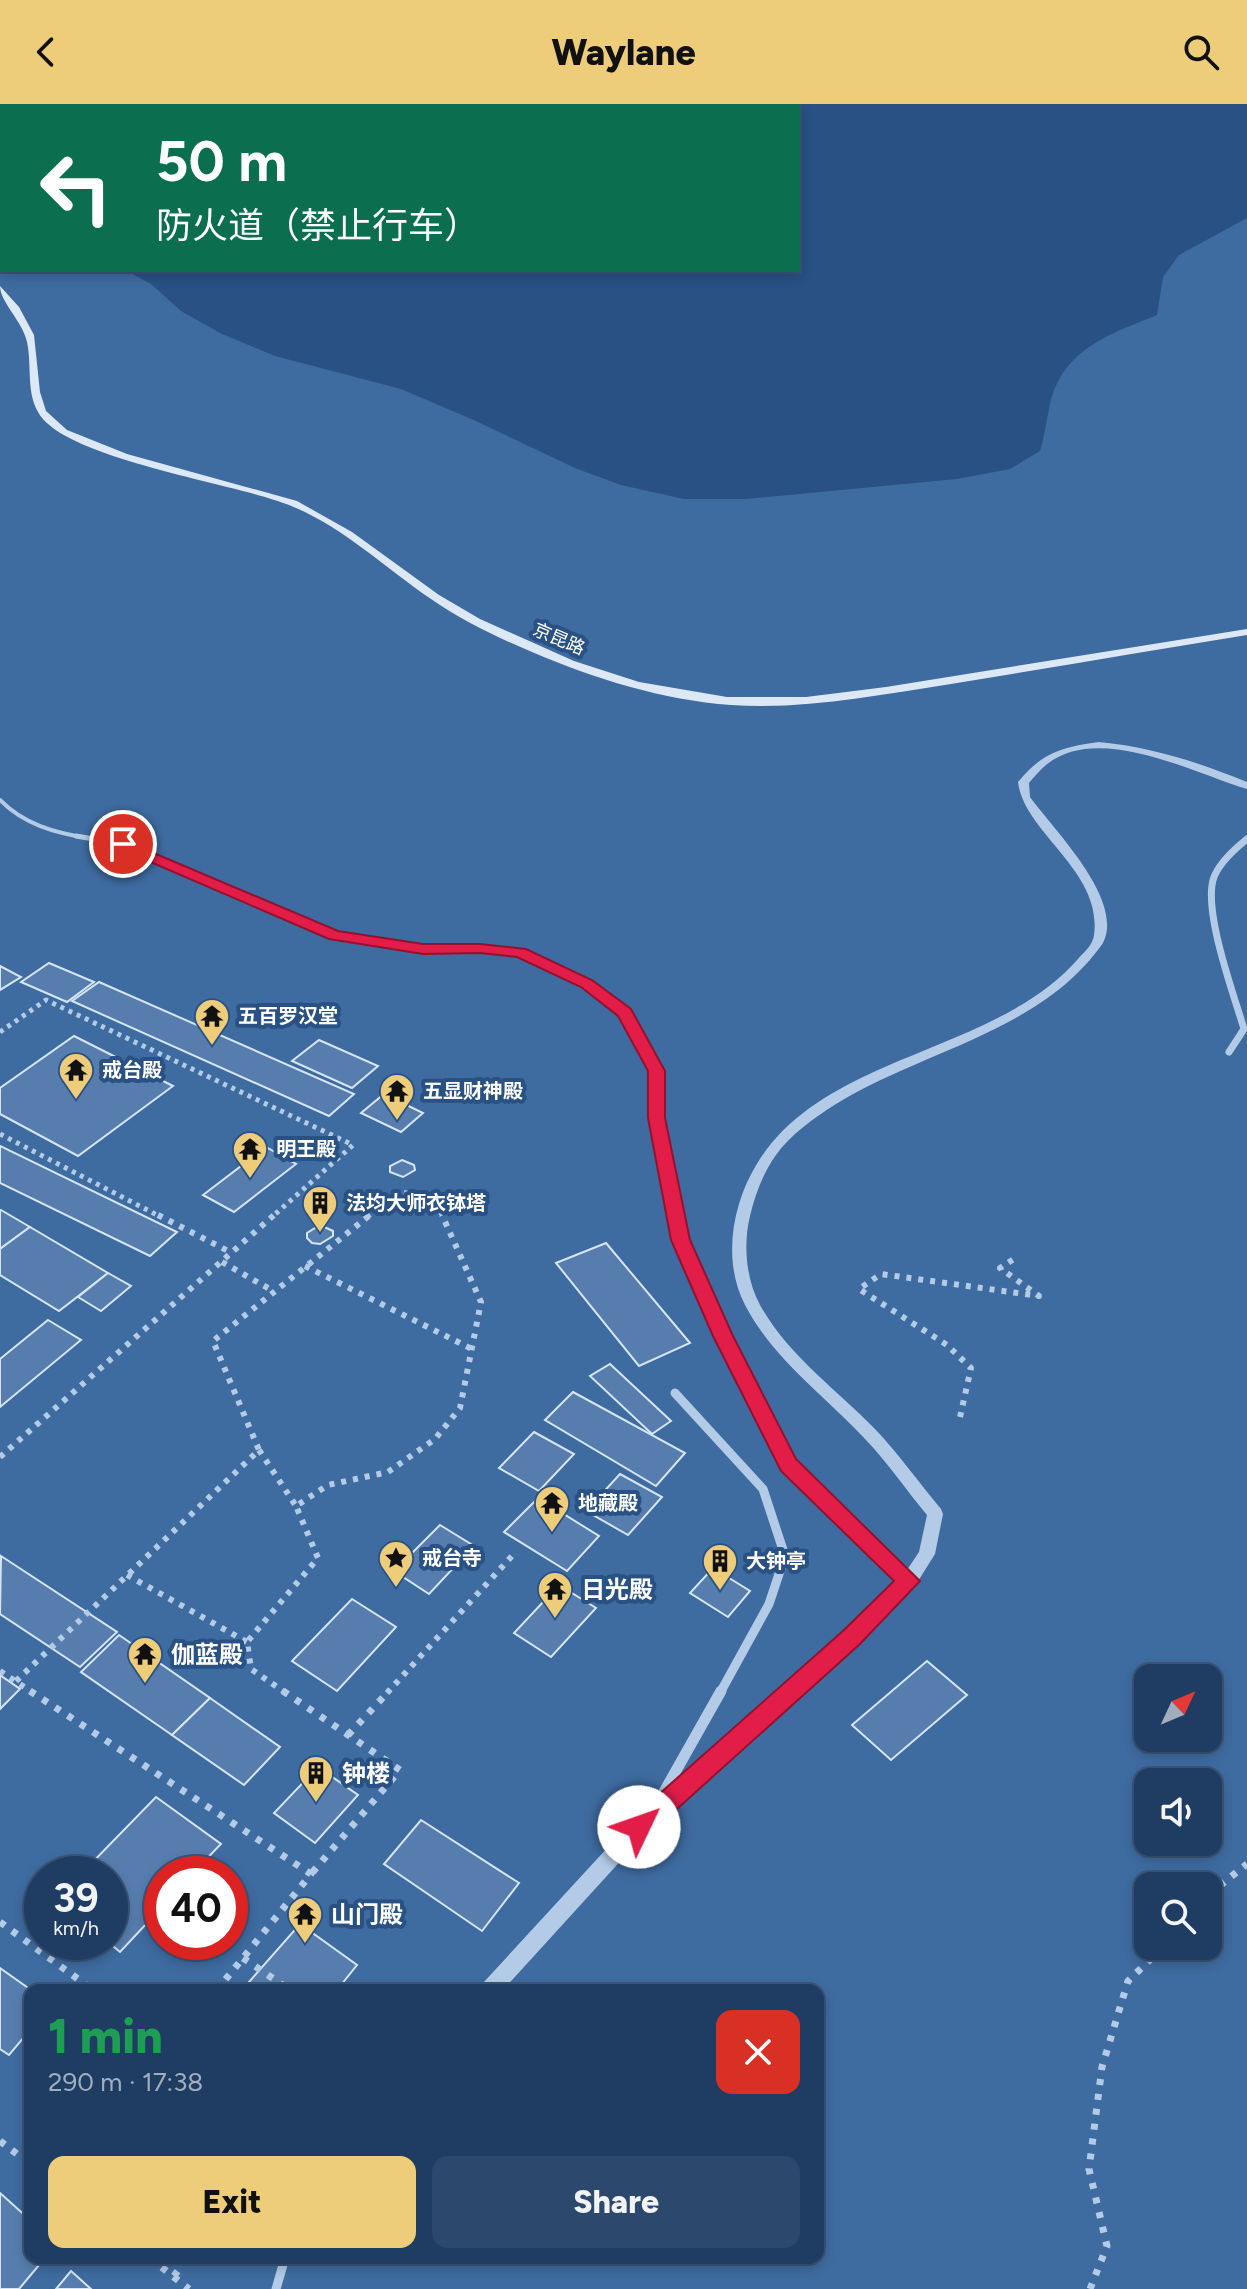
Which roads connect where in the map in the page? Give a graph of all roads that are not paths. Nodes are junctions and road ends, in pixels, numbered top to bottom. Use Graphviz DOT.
graph roads {
  1 [pos="0,288"];
  2 [pos="1247,632"];
  3 [pos="1247,786"];
  4 [pos="0,800"];
  5 [pos="1247,839"];
  6 [pos="1229,1052"];
  7 [pos="675,1393"];
  8 [pos="909,1581"];
  9 [pos="651,1817"];
  10 [pos="496,1984"];
  11 [pos="283,2264"];
  12 [pos="276,2289"];
  1 -- 2 [label="main road, 京昆路"];
  3 -- 8 [label="street"];
  4 -- 8 [label="lane"];
  5 -- 6 [label="street"];
  7 -- 9 [label="street"];
  8 -- 9 [label="street"];
  9 -- 10 [label="street"];
  11 -- 12 [label="lane"];
}
